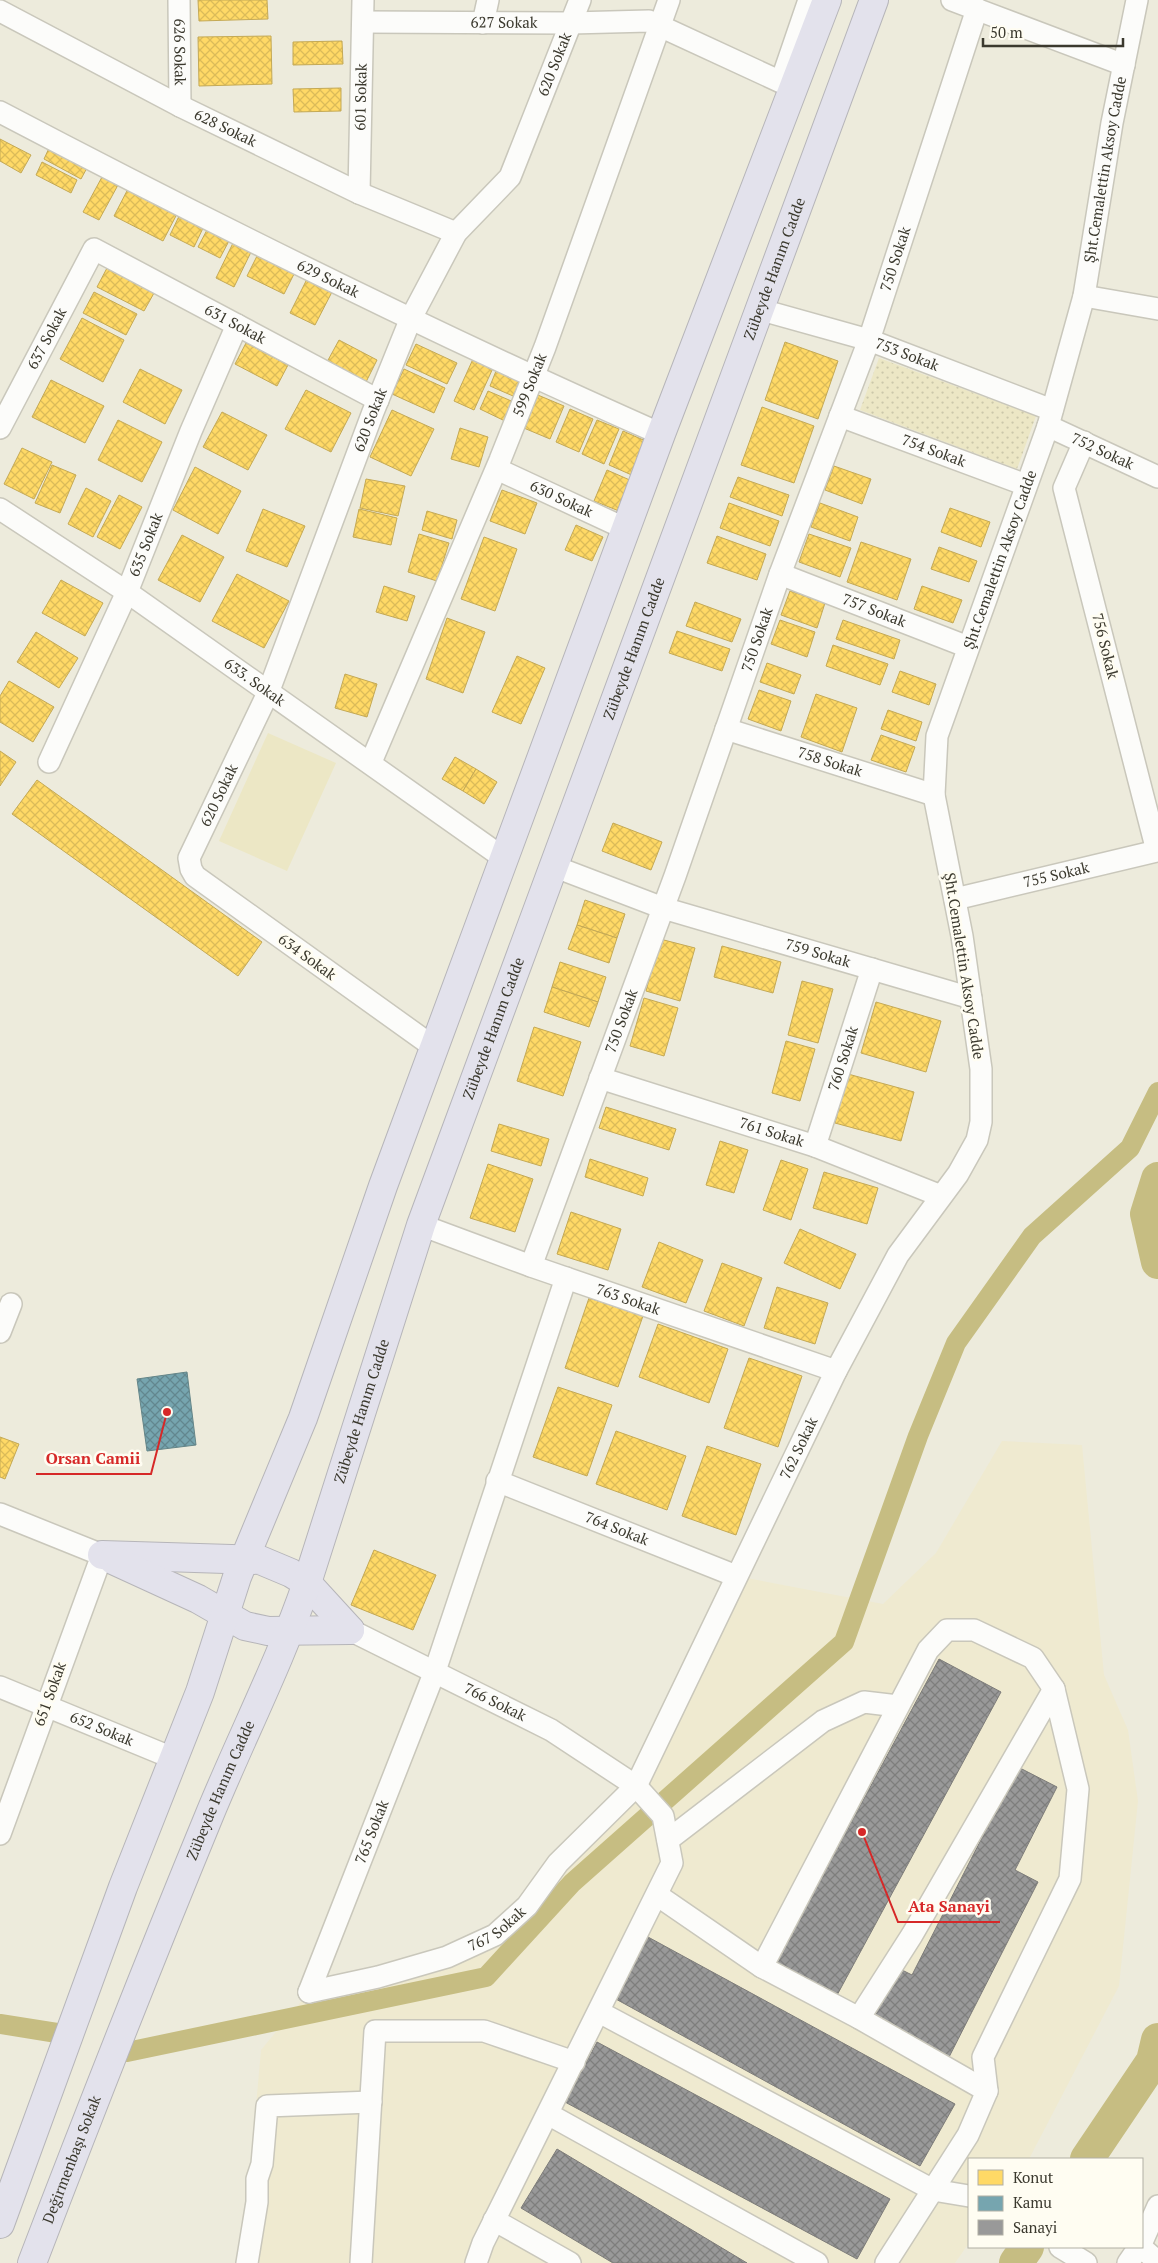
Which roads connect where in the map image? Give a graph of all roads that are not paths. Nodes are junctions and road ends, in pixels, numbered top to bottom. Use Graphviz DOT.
graph roads {
  1 [pos="179,0"];
  2 [pos="363,0"];
  3 [pos="488,0"];
  4 [pos="580,0"];
  5 [pos="669,0"];
  6 [pos="809,0"];
  7 [pos="827,0"];
  8 [pos="874,0"];
  9 [pos="952,0"];
  10 [pos="1137,0"];
  11 [pos="977,10"];
  12 [pos="0,11"];
  13 [pos="364,22"];
  14 [pos="483,23"];
  15 [pos="571,23"];
  16 [pos="660,24"];
  17 [pos="1124,64"];
  18 [pos="180,106"];
  19 [pos="0,112"];
  20 [pos="359,193"];
  21 [pos="456,233"];
  22 [pos="94,250"];
  23 [pos="1084,296"];
  24 [pos="758,309"];
  25 [pos="1158,309"];
  26 [pos="411,318"];
  27 [pos="237,325"];
  28 [pos="869,340"];
  29 [pos="532,378"];
  30 [pos="378,400"];
  31 [pos="840,416"];
  32 [pos="1050,418"];
  33 [pos="0,428"];
  34 [pos="661,434"];
  35 [pos="1084,442"];
  36 [pos="497,468"];
  37 [pos="1158,477"];
  38 [pos="1026,485"];
  39 [pos="0,509"];
  40 [pos="626,528"];
  41 [pos="780,574"];
  42 [pos="126,592"];
  43 [pos="968,647"];
  44 [pos="268,693"];
  45 [pos="726,729"];
  46 [pos="49,762"];
  47 [pos="371,762"];
  48 [pos="934,795"];
  49 [pos="1157,852"];
  50 [pos="190,858"];
  51 [pos="505,859"];
  52 [pos="553,866"];
  53 [pos="954,899"];
  54 [pos="663,908"];
  55 [pos="872,969"];
  56 [pos="971,998"];
  57 [pos="435,1048"];
  58 [pos="600,1078"];
  59 [pos="981,1122"];
  60 [pos="815,1146"];
  61 [pos="941,1196"];
  62 [pos="421,1225"];
  63 [pos="531,1266"];
  64 [pos="566,1278"];
  65 [pos="11,1304"];
  66 [pos="0,1332"];
  67 [pos="836,1371"];
  68 [pos="497,1481"];
  69 [pos="0,1514"];
  70 [pos="102,1555"];
  71 [pos="244,1559"];
  72 [pos="736,1576"];
  73 [pos="307,1583"];
  74 [pos="225,1613"];
  75 [pos="350,1630"];
  76 [pos="290,1631"];
  77 [pos="436,1671"];
  78 [pos="0,1687"];
  79 [pos="1054,1689"];
  80 [pos="46,1706"];
  81 [pos="898,1706"];
  82 [pos="175,1759"];
  83 [pos="636,1786"];
  84 [pos="0,1834"];
  85 [pos="668,1840"];
  86 [pos="657,1895"];
  87 [pos="762,1967"];
  88 [pos="309,1992"];
  89 [pos="598,2012"];
  90 [pos="859,2018"];
  91 [pos="113,2056"];
  92 [pos="574,2062"];
  93 [pos="987,2091"];
  94 [pos="371,2102"];
  95 [pos="548,2114"];
  96 [pos="933,2190"];
  97 [pos="968,2196"];
  98 [pos="1158,2206"];
  99 [pos="494,2220"];
  100 [pos="0,2224"];
  101 [pos="1143,2240"];
  102 [pos="1062,2248"];
  103 [pos="1139,2248"];
  104 [pos="1141,2248"];
  105 [pos="1158,2262"];
  106 [pos="32,2263"];
  107 [pos="247,2263"];
  108 [pos="361,2263"];
  109 [pos="476,2263"];
  110 [pos="570,2263"];
  111 [pos="818,2263"];
  112 [pos="886,2263"];
  113 [pos="1086,2263"];
  114 [pos="1128,2263"];
  1 -- 18 [label="street, 626 Sokak"];
  2 -- 13 [label="street, 601 Sokak"];
  3 -- 14 [label="street"];
  4 -- 15 [label="street, 620 Sokak"];
  5 -- 16 [label="street, 599 Sokak"];
  6 -- 16 [label="street, 627 Sokak"];
  7 -- 34 [label="highway"];
  8 -- 24 [label="highway, Zübeyde Hanım Cadde"];
  9 -- 11 [label="street"];
  10 -- 17 [label="street, Şht.Cemalettin Aksoy Cadde"];
  11 -- 17 [label="street"];
  11 -- 28 [label="street, 750 Sokak"];
  12 -- 18 [label="street, 628 Sokak"];
  13 -- 14 [label="street, 627 Sokak"];
  13 -- 20 [label="street, 601 Sokak"];
  14 -- 15 [label="street, 627 Sokak"];
  15 -- 16 [label="street, 627 Sokak"];
  15 -- 21 [label="street, 620 Sokak"];
  16 -- 29 [label="street, 599 Sokak"];
  17 -- 23 [label="street, Şht.Cemalettin Aksoy Cadde"];
  18 -- 20 [label="street, 628 Sokak"];
  19 -- 26 [label="street, 629 Sokak"];
  20 -- 21 [label="street, 628 Sokak"];
  21 -- 26 [label="street, 620 Sokak"];
  22 -- 27 [label="street, 631 Sokak"];
  22 -- 33 [label="street, 637 Sokak"];
  23 -- 25 [label="street"];
  23 -- 32 [label="street, Şht.Cemalettin Aksoy Cadde"];
  24 -- 28 [label="street, 753 Sokak"];
  24 -- 52 [label="highway, Zübeyde Hanım Cadde"];
  26 -- 29 [label="street, 629 Sokak"];
  26 -- 30 [label="street, 620 Sokak"];
  27 -- 30 [label="street, 631 Sokak"];
  27 -- 42 [label="street, 635 Sokak"];
  28 -- 31 [label="street, 750 Sokak"];
  28 -- 32 [label="street, 753 Sokak"];
  29 -- 34 [label="street, 629 Sokak"];
  29 -- 36 [label="street, 599 Sokak"];
  30 -- 44 [label="street, 620 Sokak"];
  31 -- 38 [label="street, 754 Sokak"];
  31 -- 41 [label="street, 750 Sokak"];
  32 -- 35 [label="street, 752 Sokak"];
  32 -- 38 [label="street, Şht.Cemalettin Aksoy Cadde"];
  34 -- 40 [label="highway"];
  35 -- 37 [label="street, 752 Sokak"];
  35 -- 49 [label="street, 756 Sokak"];
  36 -- 40 [label="street, 630 Sokak"];
  36 -- 47 [label="street, 599 Sokak"];
  38 -- 43 [label="street, Şht.Cemalettin Aksoy Cadde"];
  39 -- 42 [label="street, 633. Sokak"];
  40 -- 51 [label="highway"];
  41 -- 43 [label="street, 757 Sokak"];
  41 -- 45 [label="street, 750 Sokak"];
  42 -- 44 [label="street, 633. Sokak"];
  42 -- 46 [label="street, 635 Sokak"];
  43 -- 48 [label="street, Şht.Cemalettin Aksoy Cadde"];
  44 -- 47 [label="street, 633. Sokak"];
  44 -- 50 [label="street, 620 Sokak"];
  45 -- 48 [label="street, 758 Sokak"];
  45 -- 54 [label="street, 750 Sokak"];
  47 -- 51 [label="street, 633. Sokak"];
  48 -- 53 [label="street, Şht.Cemalettin Aksoy Cadde"];
  49 -- 53 [label="street, 755 Sokak"];
  50 -- 57 [label="street, 634 Sokak"];
  51 -- 57 [label="highway"];
  52 -- 54 [label="street, 759 Sokak"];
  52 -- 62 [label="highway, Zübeyde Hanım Cadde"];
  53 -- 56 [label="street, Şht.Cemalettin Aksoy Cadde"];
  54 -- 55 [label="street, 759 Sokak"];
  54 -- 58 [label="street, 750 Sokak"];
  55 -- 56 [label="street, 759 Sokak"];
  55 -- 60 [label="street, 760 Sokak"];
  56 -- 59 [label="street, Şht.Cemalettin Aksoy Cadde"];
  57 -- 71 [label="highway"];
  58 -- 60 [label="street, 761 Sokak"];
  58 -- 63 [label="street, 750 Sokak"];
  59 -- 61 [label="street, 762 Sokak"];
  60 -- 61 [label="street, 761 Sokak"];
  61 -- 67 [label="street, 762 Sokak"];
  62 -- 63 [label="street, 763 Sokak"];
  62 -- 73 [label="highway, Zübeyde Hanım Cadde"];
  63 -- 64 [label="street, 763 Sokak"];
  64 -- 67 [label="street, 763 Sokak"];
  64 -- 68 [label="street, 765 Sokak"];
  65 -- 66 [label="street"];
  67 -- 72 [label="street, 762 Sokak"];
  68 -- 72 [label="street, 764 Sokak"];
  68 -- 77 [label="street, 765 Sokak"];
  69 -- 70 [label="street"];
  70 -- 71 [label="highway"];
  70 -- 74 [label="highway"];
  70 -- 80 [label="street, 651 Sokak"];
  71 -- 73 [label="highway"];
  71 -- 74 [label="highway"];
  72 -- 83 [label="street, 762 Sokak"];
  73 -- 75 [label="highway"];
  73 -- 76 [label="highway, Zübeyde Hanım Cadde"];
  74 -- 76 [label="highway"];
  74 -- 82 [label="highway"];
  75 -- 76 [label="highway"];
  75 -- 77 [label="street, 766 Sokak"];
  76 -- 91 [label="highway, Zübeyde Hanım Cadde"];
  77 -- 83 [label="street, 766 Sokak"];
  77 -- 88 [label="street, 765 Sokak"];
  78 -- 80 [label="street, 652 Sokak"];
  79 -- 81 [label="street"];
  79 -- 90 [label="street"];
  79 -- 93 [label="street"];
  80 -- 82 [label="street, 652 Sokak"];
  80 -- 84 [label="street, 651 Sokak"];
  81 -- 85 [label="street"];
  81 -- 87 [label="street"];
  82 -- 100 [label="highway"];
  83 -- 85 [label="street, 766 Sokak"];
  83 -- 88 [label="street, 767 Sokak"];
  85 -- 86 [label="street, 766 Sokak"];
  86 -- 87 [label="street"];
  86 -- 89 [label="street, 766 Sokak"];
  87 -- 90 [label="street"];
  89 -- 92 [label="street, 766 Sokak"];
  89 -- 96 [label="street"];
  90 -- 93 [label="street"];
  91 -- 106 [label="highway, Değirmenbaşı Sokak"];
  92 -- 94 [label="street"];
  92 -- 95 [label="street, 766 Sokak"];
  93 -- 96 [label="street"];
  94 -- 107 [label="street"];
  94 -- 108 [label="street"];
  95 -- 99 [label="street, 766 Sokak"];
  95 -- 111 [label="street"];
  96 -- 97 [label="street"];
  96 -- 112 [label="street"];
  98 -- 101 [label="street"];
  99 -- 109 [label="street, 766 Sokak"];
  99 -- 110 [label="street"];
  102 -- 113 [label="street"];
  103 -- 114 [label="street"];
  104 -- 105 [label="street"];
}
